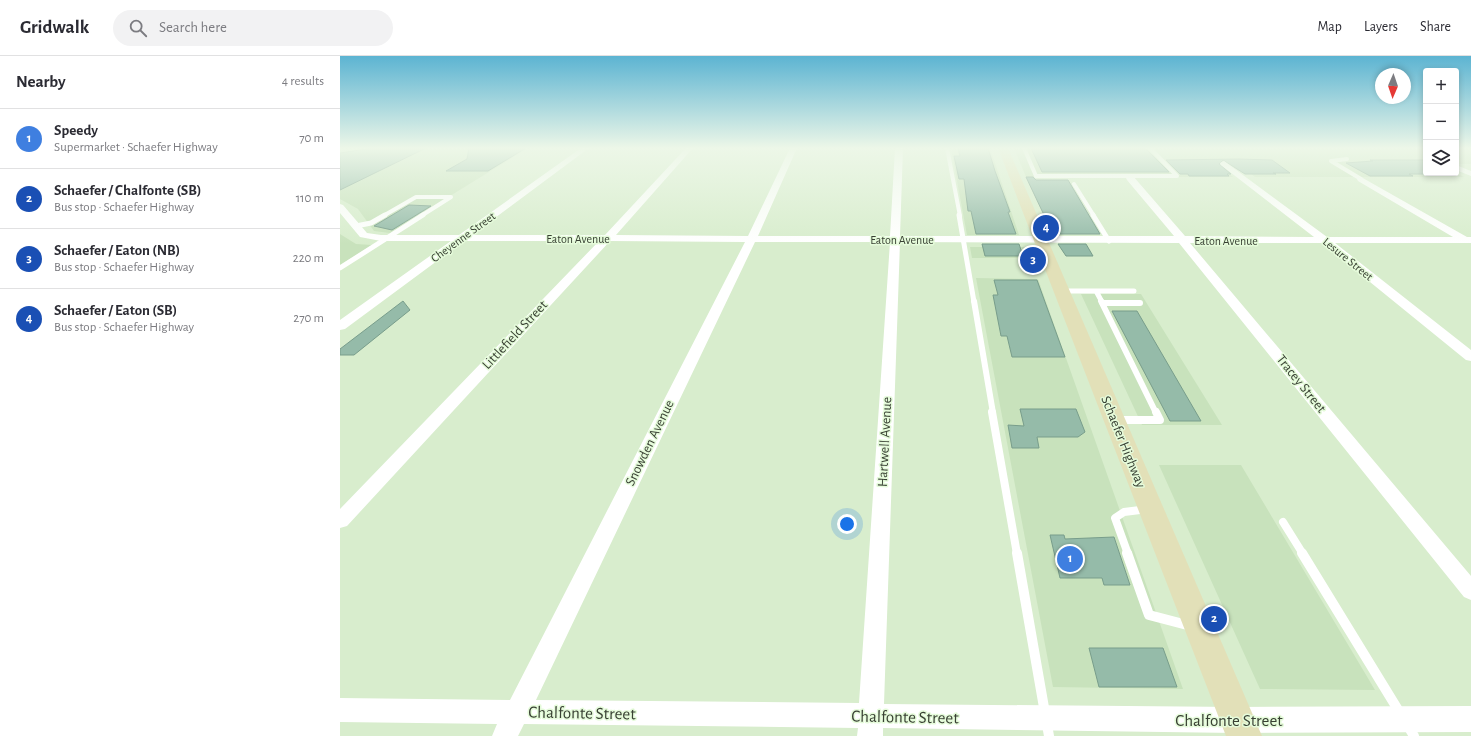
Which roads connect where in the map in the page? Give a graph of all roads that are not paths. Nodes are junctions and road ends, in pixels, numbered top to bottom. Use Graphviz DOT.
graph roads {
  1 [pos="542,180"];
  2 [pos="661,180"];
  3 [pos="779,180"];
  4 [pos="898,180"];
  5 [pos="953,180"];
  6 [pos="1016,180"];
  7 [pos="1131,180"];
  8 [pos="1246,180"];
  9 [pos="1362,180"];
  10 [pos="1074,184"];
  11 [pos="342,209"];
  12 [pos="356,226"];
  13 [pos="387,238"];
  14 [pos="460,239"];
  15 [pos="607,239"];
  16 [pos="751,240"];
  17 [pos="895,240"];
  18 [pos="964,240"];
  19 [pos="1325,240"];
  20 [pos="1041,241"];
  21 [pos="1109,241"];
  22 [pos="1184,241"];
  23 [pos="1469,241"];
  24 [pos="340,268"];
  25 [pos="1061,291"];
  26 [pos="1096,291"];
  27 [pos="1134,291"];
  28 [pos="1102,303"];
  29 [pos="1140,303"];
  30 [pos="340,326"];
  31 [pos="1471,357"];
  32 [pos="1114,420"];
  33 [pos="1150,508"];
  34 [pos="340,521"];
  35 [pos="1283,522"];
  36 [pos="1471,591"];
  37 [pos="1199,628"];
  38 [pos="340,710"];
  39 [pos="516,712"];
  40 [pos="1471,719"];
  41 [pos="870,726"];
  42 [pos="1048,727"];
  43 [pos="1240,728"];
  44 [pos="1409,728"];
  45 [pos="505,736"];
  1 -- 14 [label="street, Cheyenne Street"];
  2 -- 15 [label="street, Littlefield Street"];
  3 -- 16 [label="street, Snowden Avenue"];
  4 -- 17 [label="street, Hartwell Avenue"];
  5 -- 18 [label="lane"];
  6 -- 20 [label="street, Schaefer Highway"];
  7 -- 22 [label="street, Tracey Street"];
  8 -- 19 [label="street, Lesure Street"];
  9 -- 23 [label="street"];
  10 -- 21 [label="lane"];
  11 -- 12 [label="street, Eaton Avenue"];
  12 -- 13 [label="street, Eaton Avenue"];
  12 -- 13 [label="lane"];
  13 -- 14 [label="street, Eaton Avenue"];
  13 -- 24 [label="lane"];
  14 -- 15 [label="street, Eaton Avenue"];
  14 -- 30 [label="street, Cheyenne Street"];
  15 -- 16 [label="street, Eaton Avenue"];
  15 -- 34 [label="street, Littlefield Street"];
  16 -- 17 [label="street, Eaton Avenue"];
  16 -- 39 [label="street, Snowden Avenue"];
  17 -- 18 [label="street, Eaton Avenue"];
  17 -- 41 [label="street, Hartwell Avenue"];
  18 -- 20 [label="street, Eaton Avenue"];
  18 -- 42 [label="lane"];
  19 -- 22 [label="street, Eaton Avenue"];
  19 -- 23 [label="street, Eaton Avenue"];
  19 -- 31 [label="street, Lesure Street"];
  20 -- 21 [label="street, Eaton Avenue"];
  20 -- 25 [label="street, Schaefer Highway"];
  21 -- 22 [label="street, Eaton Avenue"];
  22 -- 36 [label="street, Tracey Street"];
  25 -- 26 [label="lane"];
  25 -- 32 [label="street, Schaefer Highway"];
  26 -- 27 [label="lane"];
  26 -- 28 [label="lane"];
  28 -- 29 [label="lane"];
  28 -- 32 [label="lane"];
  32 -- 33 [label="street, Schaefer Highway"];
  33 -- 37 [label="street, Schaefer Highway"];
  33 -- 37 [label="lane"];
  35 -- 44 [label="lane"];
  37 -- 43 [label="street, Schaefer Highway"];
  38 -- 39 [label="street, Chalfonte Street"];
  39 -- 41 [label="street, Chalfonte Street"];
  39 -- 45 [label="street, Snowden Avenue"];
  40 -- 44 [label="street, Chalfonte Street"];
  41 -- 42 [label="street, Chalfonte Street"];
  42 -- 43 [label="street, Chalfonte Street"];
  43 -- 44 [label="street, Chalfonte Street"];
}
